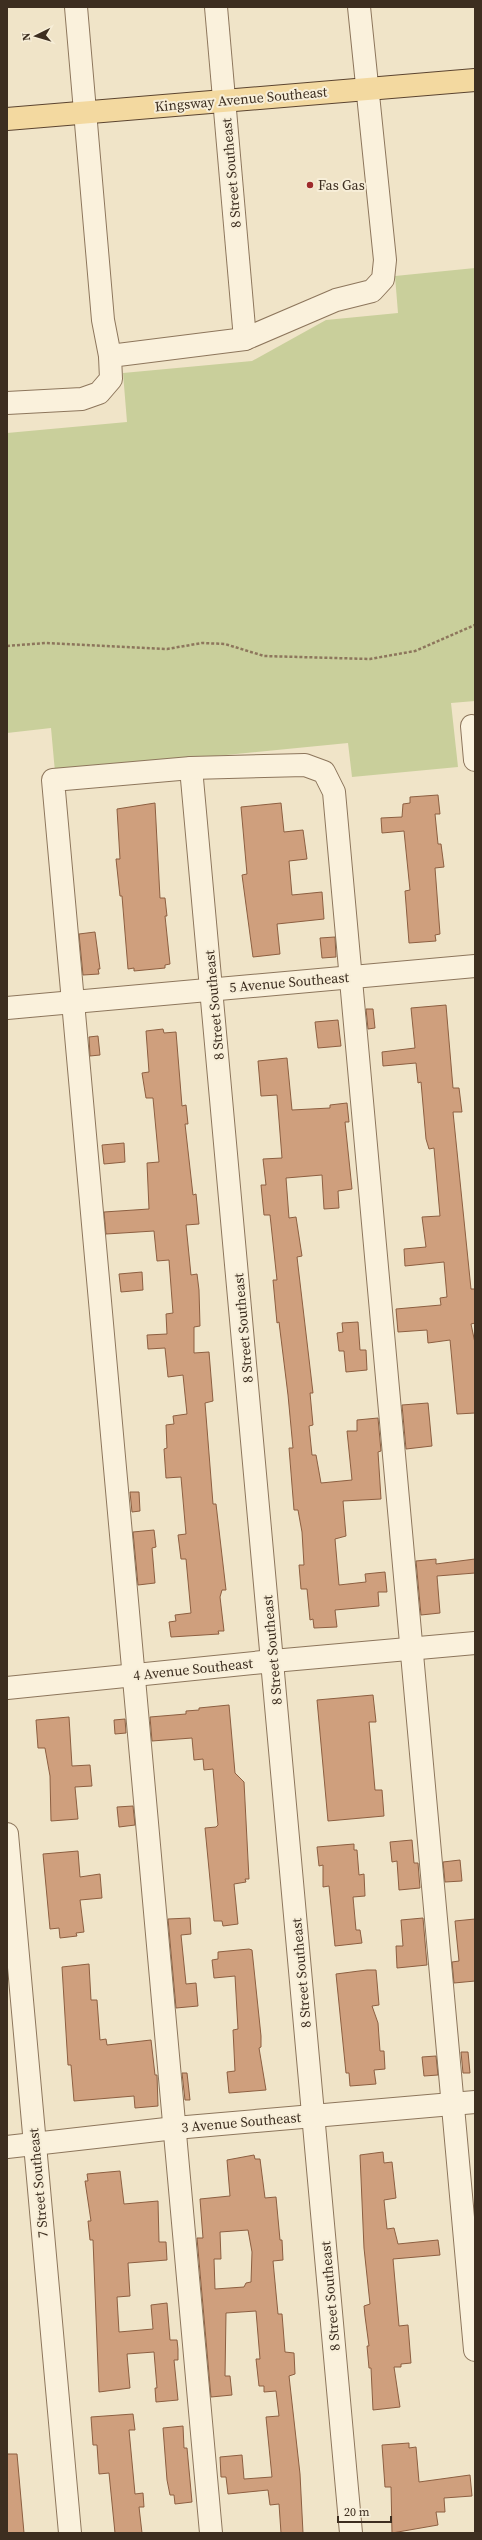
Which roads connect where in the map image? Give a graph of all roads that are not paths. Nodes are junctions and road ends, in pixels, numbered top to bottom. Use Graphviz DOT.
graph roads {
  1 [pos="76,7"];
  2 [pos="216,7"];
  3 [pos="359,7"];
  4 [pos="475,80"];
  5 [pos="366,88"];
  6 [pos="224,99"];
  7 [pos="85,112"];
  8 [pos="7,119"];
  9 [pos="245,339"];
  10 [pos="110,356"];
  11 [pos="7,403"];
  12 [pos="472,726"];
  13 [pos="475,758"];
  14 [pos="191,768"];
  15 [pos="475,966"];
  16 [pos="351,977"];
  17 [pos="213,989"];
  18 [pos="72,1002"];
  19 [pos="7,1008"];
  20 [pos="475,1643"];
  21 [pos="412,1649"];
  22 [pos="272,1661"];
  23 [pos="132,1675"];
  24 [pos="7,1688"];
  25 [pos="7,1834"];
  26 [pos="475,2102"];
  27 [pos="453,2104"];
  28 [pos="314,2116"];
  29 [pos="175,2128"];
  30 [pos="35,2144"];
  31 [pos="7,2147"];
  32 [pos="475,2350"];
  33 [pos="70,2533"];
  34 [pos="211,2533"];
  35 [pos="351,2533"];
  1 -- 7 [label="street"];
  2 -- 6 [label="street, 8 Street Southeast"];
  3 -- 5 [label="street"];
  4 -- 5 [label="main road, Kingsway Avenue Southeast"];
  5 -- 6 [label="main road, Kingsway Avenue Southeast"];
  5 -- 9 [label="street"];
  6 -- 7 [label="main road, Kingsway Avenue Southeast"];
  6 -- 9 [label="street, 8 Street Southeast"];
  7 -- 8 [label="main road, Kingsway Avenue Southeast"];
  7 -- 10 [label="street"];
  9 -- 10 [label="street"];
  10 -- 11 [label="street"];
  12 -- 13 [label="street"];
  14 -- 16 [label="street"];
  14 -- 17 [label="street, 8 Street Southeast"];
  14 -- 18 [label="street"];
  15 -- 16 [label="street, 5 Avenue Southeast"];
  16 -- 17 [label="street, 5 Avenue Southeast"];
  16 -- 21 [label="street"];
  17 -- 18 [label="street, 5 Avenue Southeast"];
  17 -- 22 [label="street, 8 Street Southeast"];
  18 -- 19 [label="street, 5 Avenue Southeast"];
  18 -- 23 [label="street"];
  20 -- 21 [label="street, 4 Avenue Southeast"];
  21 -- 22 [label="street, 4 Avenue Southeast"];
  21 -- 27 [label="street"];
  22 -- 23 [label="street, 4 Avenue Southeast"];
  22 -- 28 [label="street, 8 Street Southeast"];
  23 -- 24 [label="street, 4 Avenue Southeast"];
  23 -- 29 [label="street"];
  25 -- 30 [label="street, 7 Street Southeast"];
  26 -- 27 [label="street, 3 Avenue Southeast"];
  27 -- 28 [label="street, 3 Avenue Southeast"];
  27 -- 32 [label="street"];
  28 -- 29 [label="street, 3 Avenue Southeast"];
  28 -- 35 [label="street, 8 Street Southeast"];
  29 -- 30 [label="street, 3 Avenue Southeast"];
  29 -- 34 [label="street"];
  30 -- 31 [label="street, 3 Avenue Southeast"];
  30 -- 33 [label="street, 7 Street Southeast"];
}
